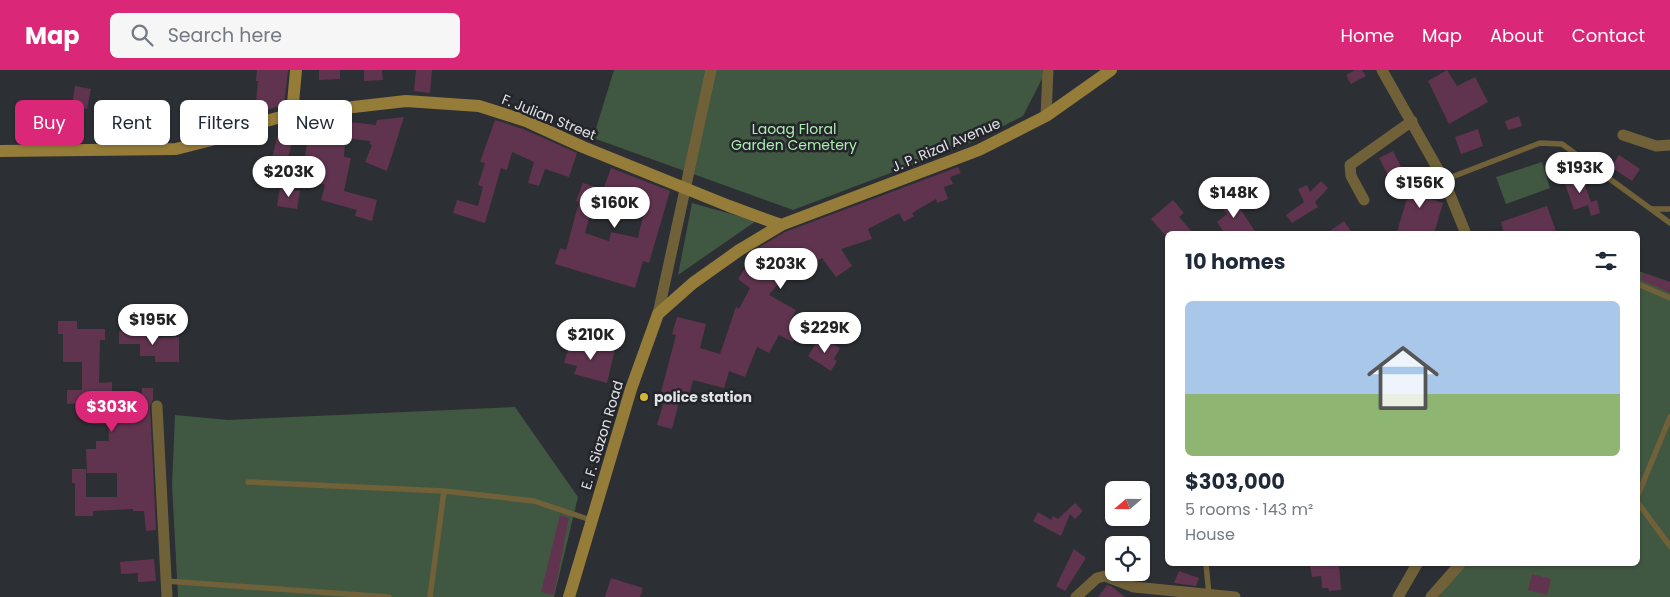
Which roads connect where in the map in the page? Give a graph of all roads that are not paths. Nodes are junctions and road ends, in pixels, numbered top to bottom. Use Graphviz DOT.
graph roads {
  1 [pos="296,70"];
  2 [pos="711,70"];
  3 [pos="1048,70"];
  4 [pos="1111,70"];
  5 [pos="1382,70"];
  6 [pos="293,100"];
  7 [pos="352,107"];
  8 [pos="1046,116"];
  9 [pos="278,118"];
  10 [pos="1412,122"];
  11 [pos="1623,135"];
  12 [pos="1670,145"];
  13 [pos="0,151"];
  14 [pos="1444,180"];
  15 [pos="685,188"];
  16 [pos="1364,200"];
  17 [pos="1670,208"];
  18 [pos="1652,209"];
  19 [pos="1670,223"];
  20 [pos="781,224"];
  21 [pos="1465,231"];
  22 [pos="1640,285"];
  23 [pos="1670,298"];
  24 [pos="658,314"];
  25 [pos="157,406"];
  26 [pos="1670,417"];
  27 [pos="248,482"];
  28 [pos="1640,490"];
  29 [pos="444,491"];
  30 [pos="1640,506"];
  31 [pos="591,520"];
  32 [pos="1670,546"];
  33 [pos="1206,566"];
  34 [pos="1416,566"];
  35 [pos="1458,566"];
  36 [pos="166,581"];
  37 [pos="1209,594"];
  38 [pos="167,597"];
  39 [pos="390,597"];
  40 [pos="430,597"];
  41 [pos="570,597"];
  42 [pos="1076,597"];
  43 [pos="1235,597"];
  44 [pos="1398,597"];
  45 [pos="1431,597"];
  1 -- 6 [label="main road"];
  2 -- 15 [label="street"];
  3 -- 8 [label="street"];
  4 -- 8 [label="main road, J. P. Rizal Avenue"];
  5 -- 10 [label="street"];
  7 -- 15 [label="main road, F. Julian Street"];
  8 -- 20 [label="main road, J. P. Rizal Avenue"];
  9 -- 13 [label="main road, F. Julian Street"];
  10 -- 14 [label="street"];
  10 -- 16 [label="street"];
  11 -- 12 [label="street"];
  14 -- 18 [label="lane"];
  14 -- 21 [label="street"];
  15 -- 20 [label="main road, F. Julian Street"];
  15 -- 24 [label="street"];
  17 -- 18 [label="lane"];
  18 -- 19 [label="lane"];
  20 -- 24 [label="main road, E. F. Siazon Road"];
  22 -- 23 [label="lane"];
  24 -- 31 [label="main road, E. F. Siazon Road"];
  25 -- 36 [label="street"];
  26 -- 28 [label="lane"];
  27 -- 29 [label="lane"];
  29 -- 31 [label="lane"];
  29 -- 40 [label="lane"];
  30 -- 32 [label="lane"];
  31 -- 41 [label="main road, E. F. Siazon Road"];
  33 -- 37 [label="lane"];
  34 -- 44 [label="street"];
  35 -- 45 [label="street"];
  36 -- 38 [label="street"];
  36 -- 39 [label="lane"];
  37 -- 42 [label="street"];
  37 -- 43 [label="street"];
}
